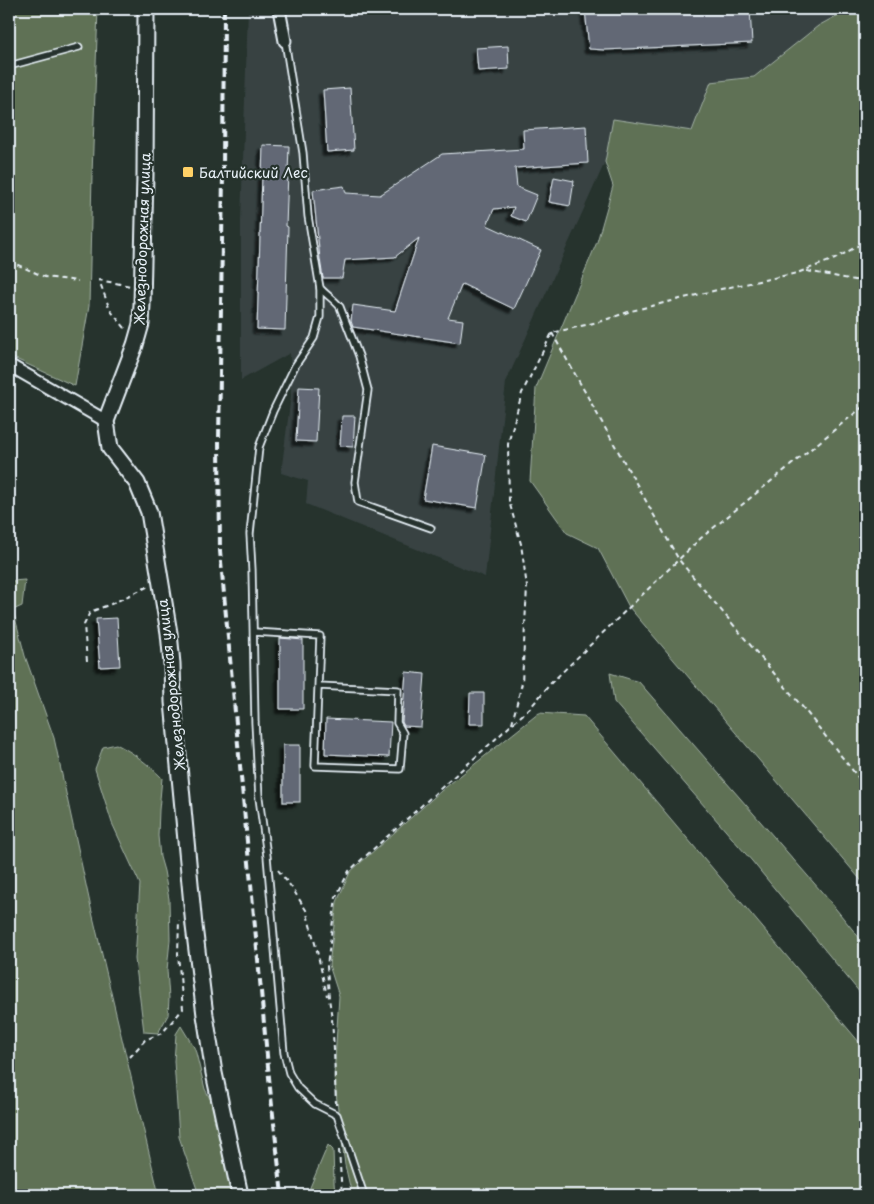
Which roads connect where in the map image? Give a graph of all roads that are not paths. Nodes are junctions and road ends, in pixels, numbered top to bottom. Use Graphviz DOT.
graph roads {
  1 [pos="146,9"];
  2 [pos="279,9"];
  3 [pos="285,41"];
  4 [pos="79,47"];
  5 [pos="9,66"];
  6 [pos="320,288"];
  7 [pos="9,365"];
  8 [pos="106,421"];
  9 [pos="431,528"];
  10 [pos="254,632"];
  11 [pos="319,686"];
  12 [pos="240,1195"];
  13 [pos="364,1195"];
  1 -- 8 [label="street, Железнодорожная улица"];
  2 -- 3 [label="street"];
  3 -- 6 [label="lane"];
  4 -- 5 [label="lane"];
  6 -- 9 [label="lane"];
  6 -- 10 [label="lane"];
  7 -- 8 [label="street"];
  8 -- 12 [label="street, Железнодорожная улица"];
  10 -- 11 [label="lane"];
  10 -- 13 [label="lane"];
  11 -- 11 [label="lane"];
}
